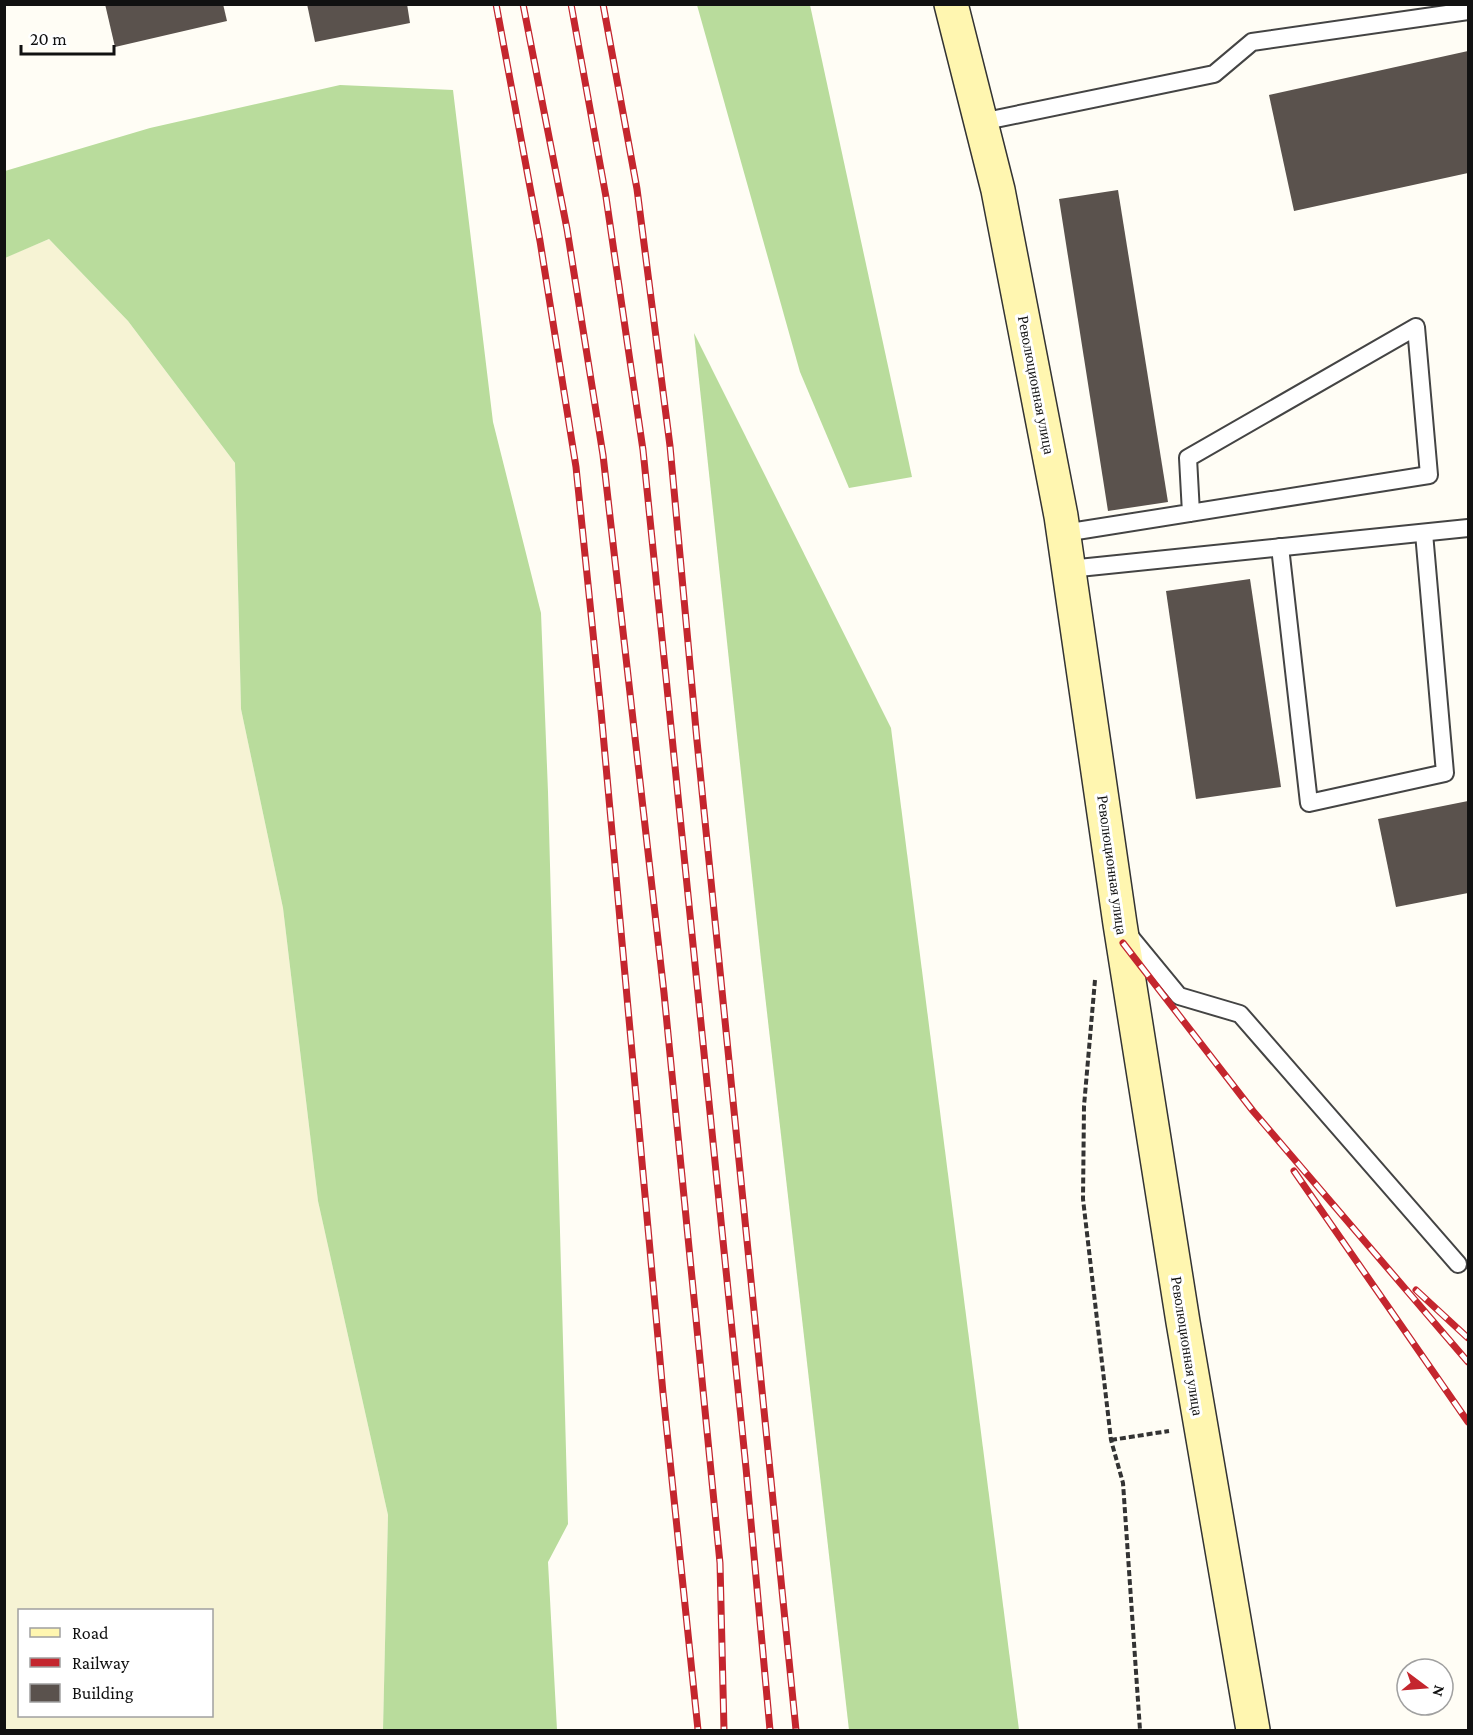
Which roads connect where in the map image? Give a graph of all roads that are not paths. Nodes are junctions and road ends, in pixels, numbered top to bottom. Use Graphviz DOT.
graph roads {
  1 [pos="951,4"];
  2 [pos="1468,10"];
  3 [pos="981,122"];
  4 [pos="1191,513"];
  5 [pos="1468,528"];
  6 [pos="1064,533"];
  7 [pos="1424,533"];
  8 [pos="1280,547"];
  9 [pos="1069,569"];
  10 [pos="1120,924"];
  11 [pos="1458,1264"];
  12 [pos="1253,1731"];
  1 -- 3 [label="main road, Революционная улица"];
  2 -- 3 [label="lane"];
  3 -- 6 [label="main road, Революционная улица"];
  4 -- 4 [label="lane"];
  4 -- 6 [label="lane"];
  5 -- 7 [label="lane"];
  6 -- 9 [label="main road, Революционная улица"];
  7 -- 8 [label="lane"];
  7 -- 8 [label="lane"];
  8 -- 9 [label="lane"];
  9 -- 10 [label="main road, Революционная улица"];
  10 -- 11 [label="lane"];
  10 -- 12 [label="main road, Революционная улица"];
}
